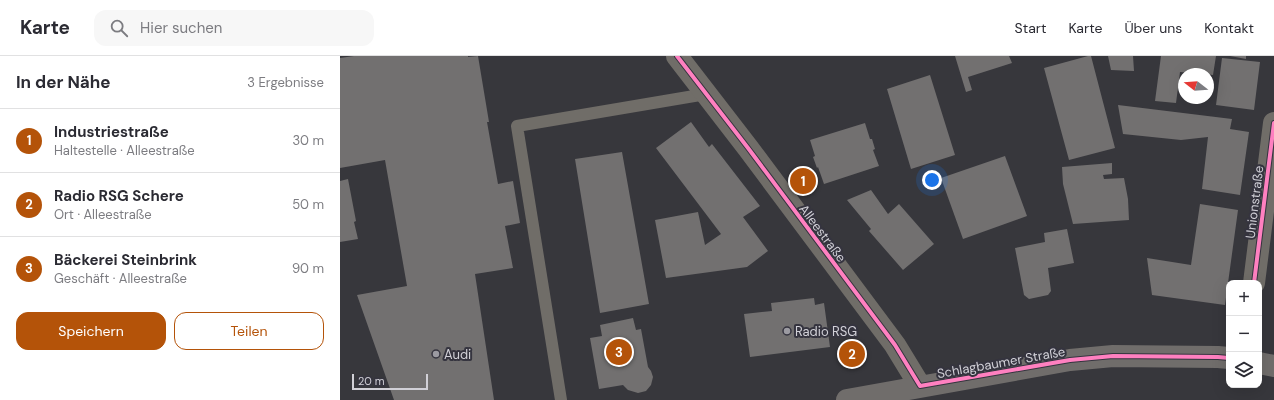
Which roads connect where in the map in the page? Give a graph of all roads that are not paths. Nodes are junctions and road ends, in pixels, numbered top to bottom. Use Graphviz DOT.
graph roads {
  1 [pos="677,56"];
  2 [pos="706,94"];
  3 [pos="1274,123"];
  4 [pos="1254,280"];
  5 [pos="1226,358"];
  6 [pos="1262,364"];
  7 [pos="1274,366"];
  8 [pos="920,386"];
  9 [pos="561,400"];
  10 [pos="847,400"];
  1 -- 2 [label="street, Alleestraße"];
  2 -- 8 [label="street, Alleestraße"];
  2 -- 9 [label="lane"];
  3 -- 4 [label="street, Unionstraße"];
  5 -- 8 [label="main road, Schlagbaumer Straße"];
  6 -- 7 [label="main road"];
  8 -- 10 [label="main road, Schlagbaumer Straße"];
}
